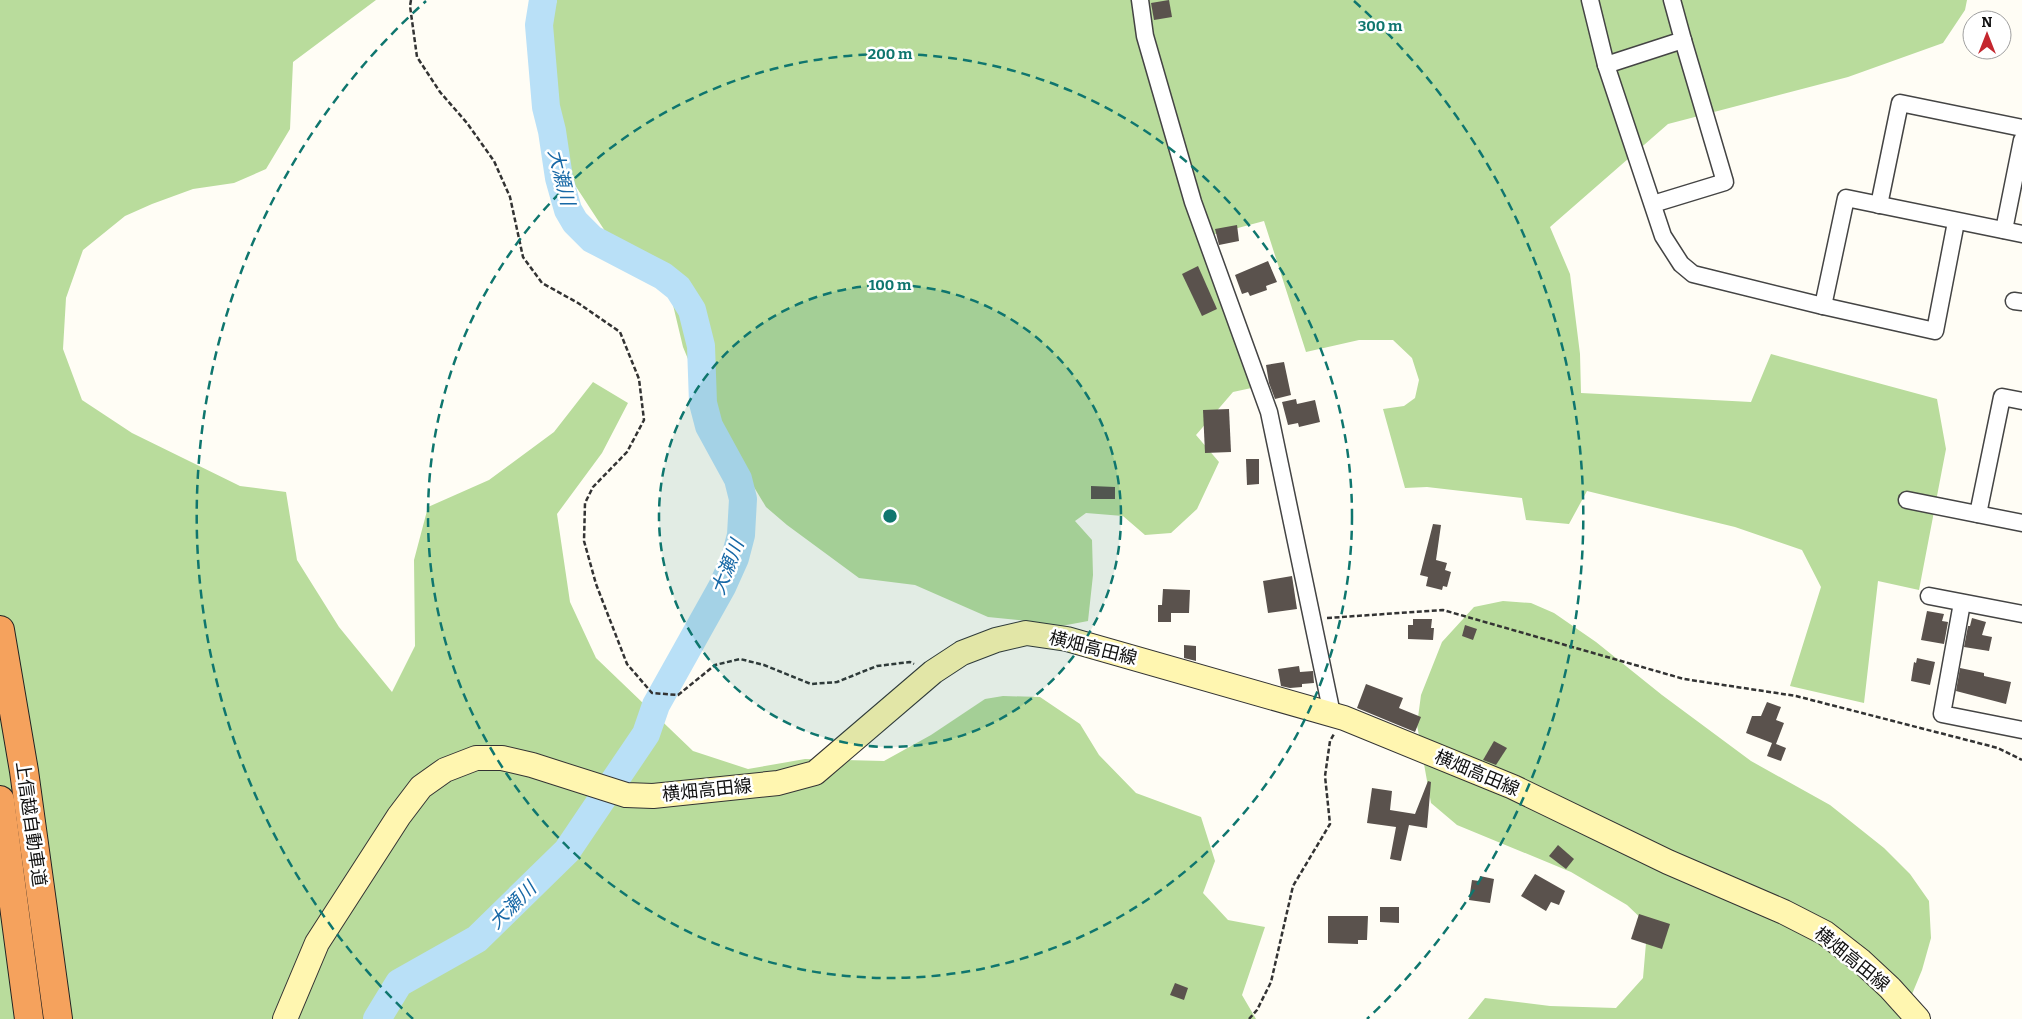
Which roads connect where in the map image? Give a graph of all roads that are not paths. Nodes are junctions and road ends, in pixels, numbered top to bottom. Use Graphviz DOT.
graph roads {
  1 [pos="1140,0"];
  2 [pos="1590,0"];
  3 [pos="1672,0"];
  4 [pos="1683,40"];
  5 [pos="1606,65"];
  6 [pos="2022,128"];
  7 [pos="2022,140"];
  8 [pos="1653,204"];
  9 [pos="1879,205"];
  10 [pos="1956,222"];
  11 [pos="2004,230"];
  12 [pos="2022,234"];
  13 [pos="1823,306"];
  14 [pos="2022,401"];
  15 [pos="1907,500"];
  16 [pos="1978,514"];
  17 [pos="2022,523"];
  18 [pos="1929,596"];
  19 [pos="1962,603"];
  20 [pos="2022,614"];
  21 [pos="0,630"];
  22 [pos="1338,716"];
  23 [pos="2022,730"];
  24 [pos="0,800"];
  25 [pos="29,1019"];
  26 [pos="58,1019"];
  27 [pos="285,1019"];
  28 [pos="1918,1019"];
  1 -- 22 [label="street"];
  2 -- 5 [label="street"];
  3 -- 4 [label="street"];
  4 -- 5 [label="street"];
  4 -- 8 [label="street"];
  5 -- 8 [label="street"];
  6 -- 9 [label="street"];
  7 -- 11 [label="street"];
  8 -- 13 [label="street"];
  9 -- 10 [label="street"];
  9 -- 13 [label="street"];
  10 -- 11 [label="street"];
  10 -- 13 [label="street"];
  11 -- 12 [label="street"];
  14 -- 16 [label="street"];
  15 -- 16 [label="street"];
  16 -- 17 [label="street"];
  18 -- 19 [label="street"];
  19 -- 20 [label="street"];
  19 -- 23 [label="street"];
  21 -- 26 [label="highway, 上信越自動車道"];
  22 -- 27 [label="main road, 横畑高田線"];
  22 -- 28 [label="main road, 横畑高田線"];
  24 -- 25 [label="highway, 上信越自動車道"];
}
